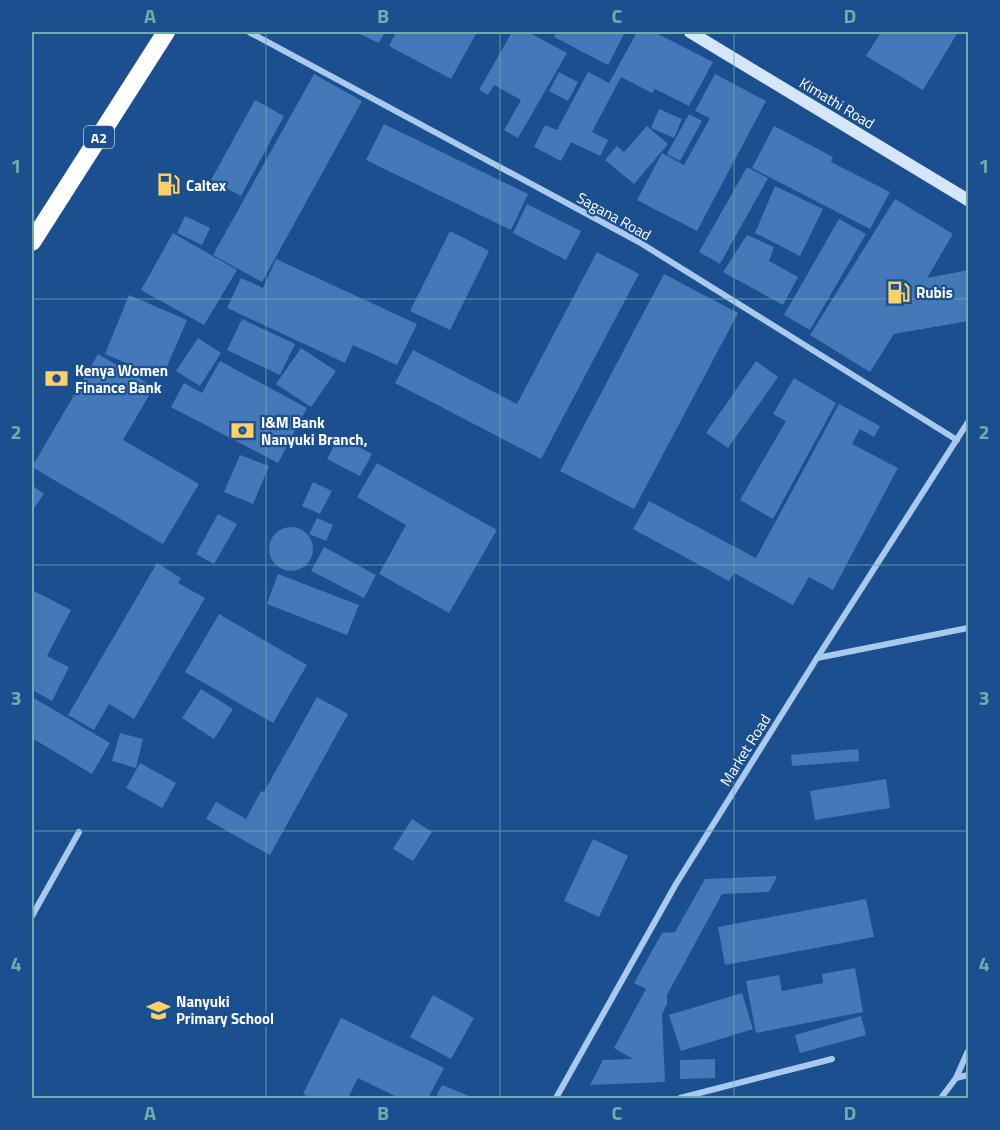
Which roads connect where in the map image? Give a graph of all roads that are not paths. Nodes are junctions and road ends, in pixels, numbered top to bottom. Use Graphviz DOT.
graph roads {
  1 [pos="166,32"];
  2 [pos="249,32"];
  3 [pos="690,32"];
  4 [pos="969,200"];
  5 [pos="32,243"];
  6 [pos="969,422"];
  7 [pos="957,440"];
  8 [pos="969,628"];
  9 [pos="817,658"];
  10 [pos="79,832"];
  11 [pos="32,916"];
  12 [pos="969,1051"];
  13 [pos="832,1059"];
  14 [pos="969,1075"];
  15 [pos="956,1078"];
  16 [pos="556,1098"];
  17 [pos="680,1098"];
  18 [pos="941,1098"];
  1 -- 5 [label="highway, A2"];
  2 -- 7 [label="street, Sagana Road"];
  3 -- 4 [label="street, Kimathi Road"];
  6 -- 7 [label="street, Market Road"];
  7 -- 9 [label="street, Market Road"];
  8 -- 9 [label="street"];
  9 -- 16 [label="street, Market Road"];
  10 -- 11 [label="street"];
  12 -- 15 [label="street"];
  13 -- 17 [label="street"];
  14 -- 15 [label="street"];
  15 -- 18 [label="street"];
}
